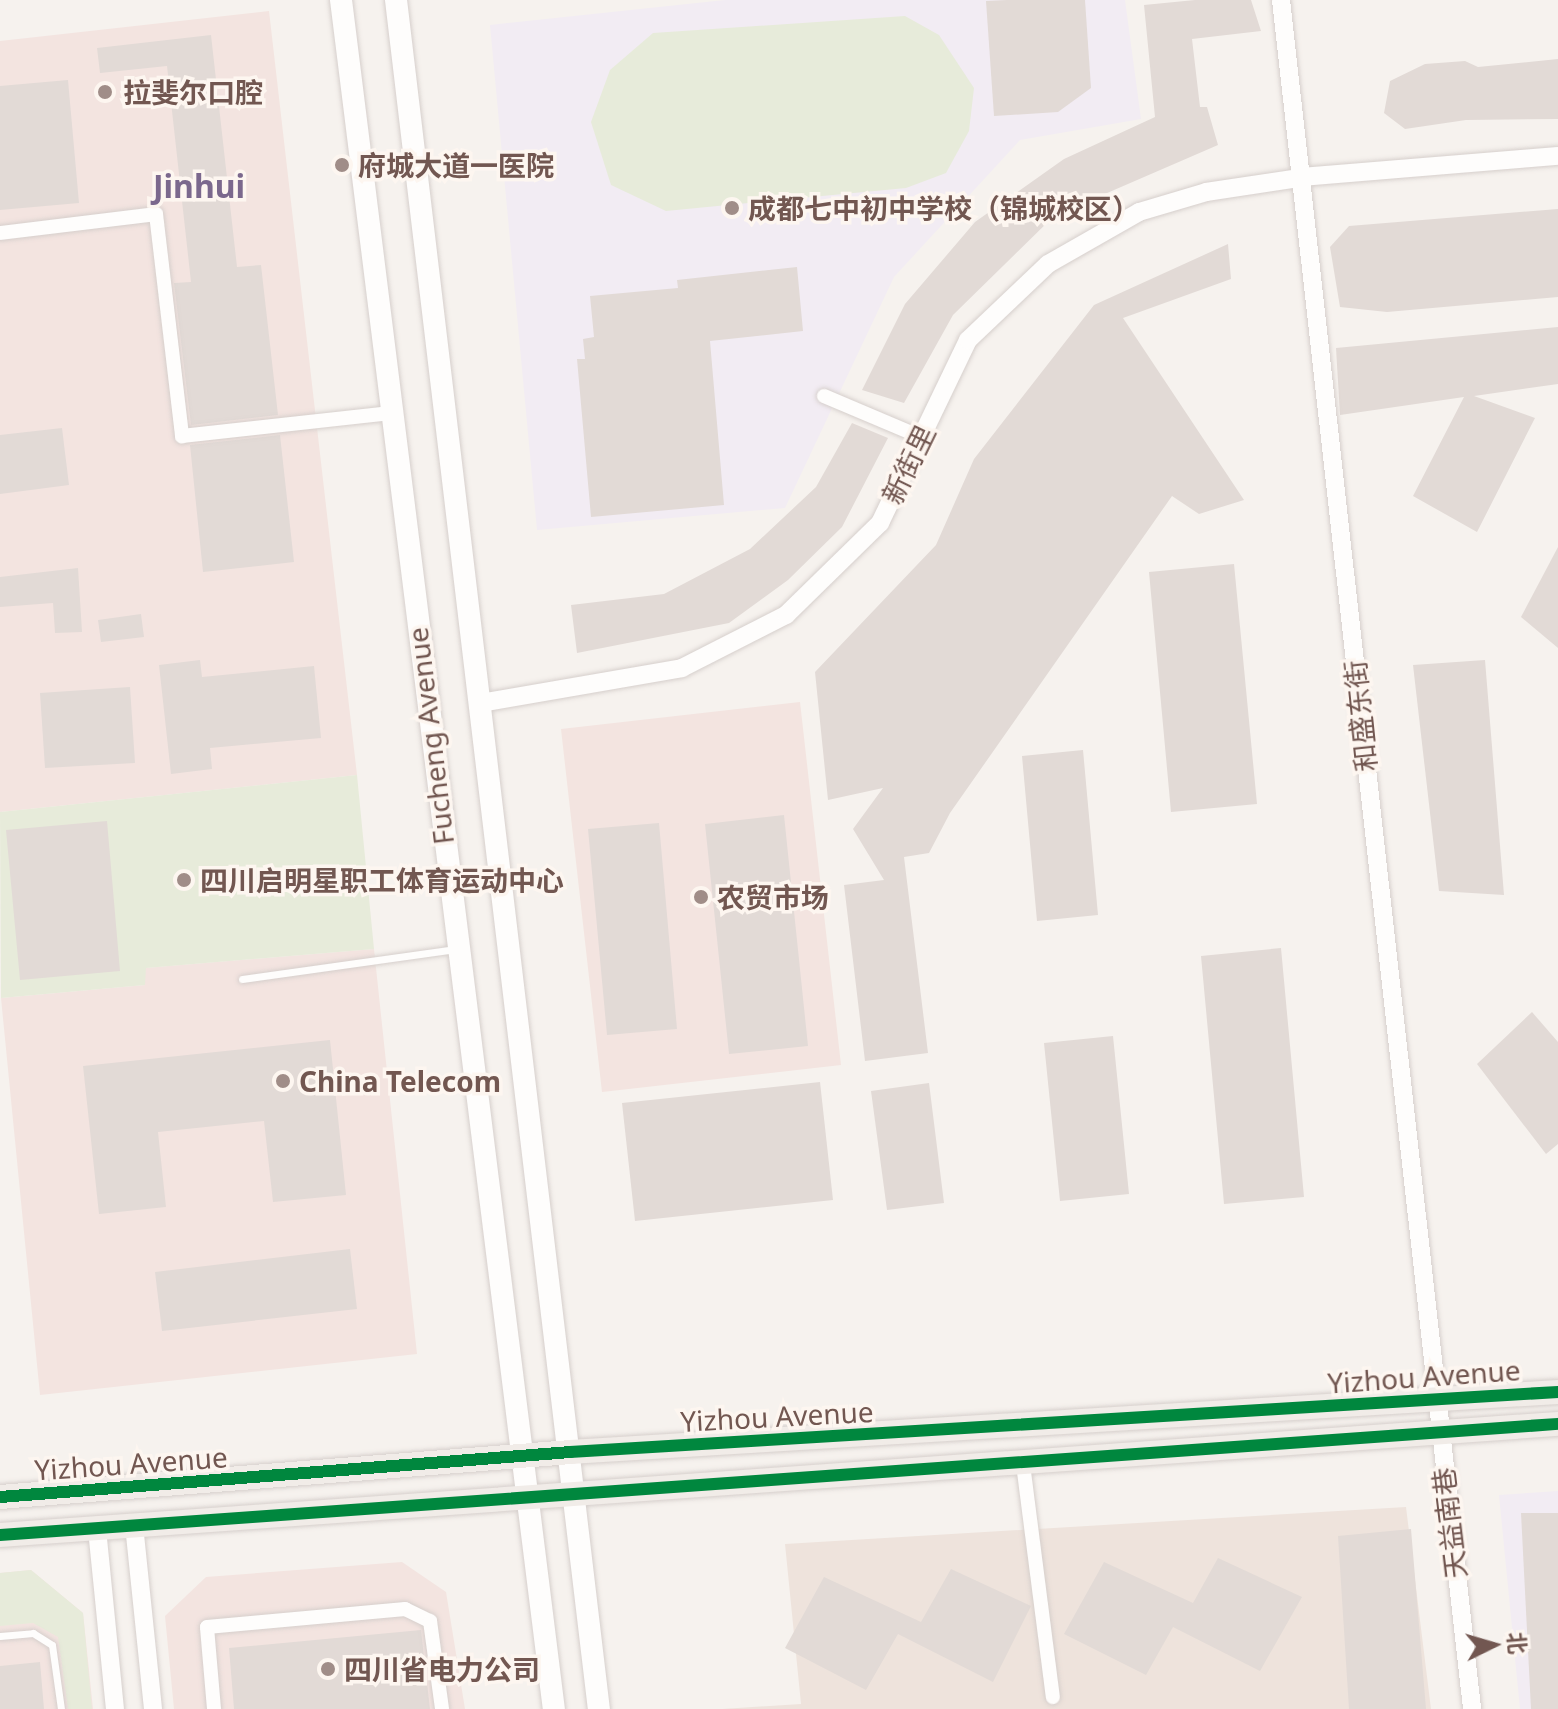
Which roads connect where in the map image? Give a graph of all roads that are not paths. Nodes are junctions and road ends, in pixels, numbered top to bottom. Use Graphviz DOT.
graph roads {
  1 [pos="341,0"];
  2 [pos="396,0"];
  3 [pos="1281,0"];
  4 [pos="1558,156"];
  5 [pos="1301,178"];
  6 [pos="0,233"];
  7 [pos="824,396"];
  8 [pos="391,413"];
  9 [pos="921,437"];
  10 [pos="480,703"];
  11 [pos="456,949"];
  12 [pos="242,979"];
  13 [pos="1558,1392"];
  14 [pos="1434,1400"];
  15 [pos="1558,1424"];
  16 [pos="1438,1433"];
  17 [pos="570,1452"];
  18 [pos="523,1457"];
  19 [pos="1023,1464"];
  20 [pos="575,1495"];
  21 [pos="0,1497"];
  22 [pos="529,1499"];
  23 [pos="134,1525"];
  24 [pos="97,1529"];
  25 [pos="0,1535"];
  26 [pos="0,1636"];
  27 [pos="1053,1697"];
  28 [pos="61,1709"];
  29 [pos="115,1709"];
  30 [pos="153,1709"];
  31 [pos="214,1709"];
  32 [pos="442,1709"];
  33 [pos="554,1709"];
  34 [pos="599,1709"];
  35 [pos="1472,1709"];
  1 -- 8 [label="main road, Fucheng Avenue"];
  2 -- 10 [label="main road, Fucheng Avenue"];
  3 -- 5 [label="street, 和盛东街"];
  4 -- 5 [label="street, 新街里"];
  5 -- 9 [label="street, 新街里"];
  5 -- 14 [label="street, 和盛东街"];
  6 -- 8 [label="street"];
  7 -- 9 [label="street"];
  8 -- 11 [label="main road, Fucheng Avenue"];
  9 -- 10 [label="street, 新街里"];
  10 -- 17 [label="main road, Fucheng Avenue"];
  11 -- 12 [label="lane"];
  11 -- 18 [label="main road, Fucheng Avenue"];
  13 -- 14 [label="main road, Yizhou Avenue"];
  14 -- 16 [label="street, 和盛东街"];
  14 -- 17 [label="main road, Yizhou Avenue"];
  15 -- 16 [label="main road, Yizhou Avenue"];
  16 -- 19 [label="main road, Yizhou Avenue"];
  16 -- 35 [label="street, 天益南巷"];
  17 -- 18 [label="main road, Yizhou Avenue"];
  17 -- 20 [label="main road, Fucheng Avenue"];
  18 -- 21 [label="main road, Yizhou Avenue"];
  18 -- 22 [label="main road, Fucheng Avenue"];
  19 -- 20 [label="main road, Yizhou Avenue"];
  19 -- 27 [label="street"];
  20 -- 22 [label="main road, Yizhou Avenue"];
  20 -- 34 [label="main road, Fucheng Avenue"];
  22 -- 23 [label="main road, Yizhou Avenue"];
  22 -- 33 [label="main road, Fucheng Avenue"];
  23 -- 24 [label="main road, Yizhou Avenue"];
  23 -- 30 [label="street"];
  24 -- 25 [label="main road, Yizhou Avenue"];
  24 -- 29 [label="street"];
  26 -- 28 [label="lane"];
  31 -- 32 [label="street"];
}
